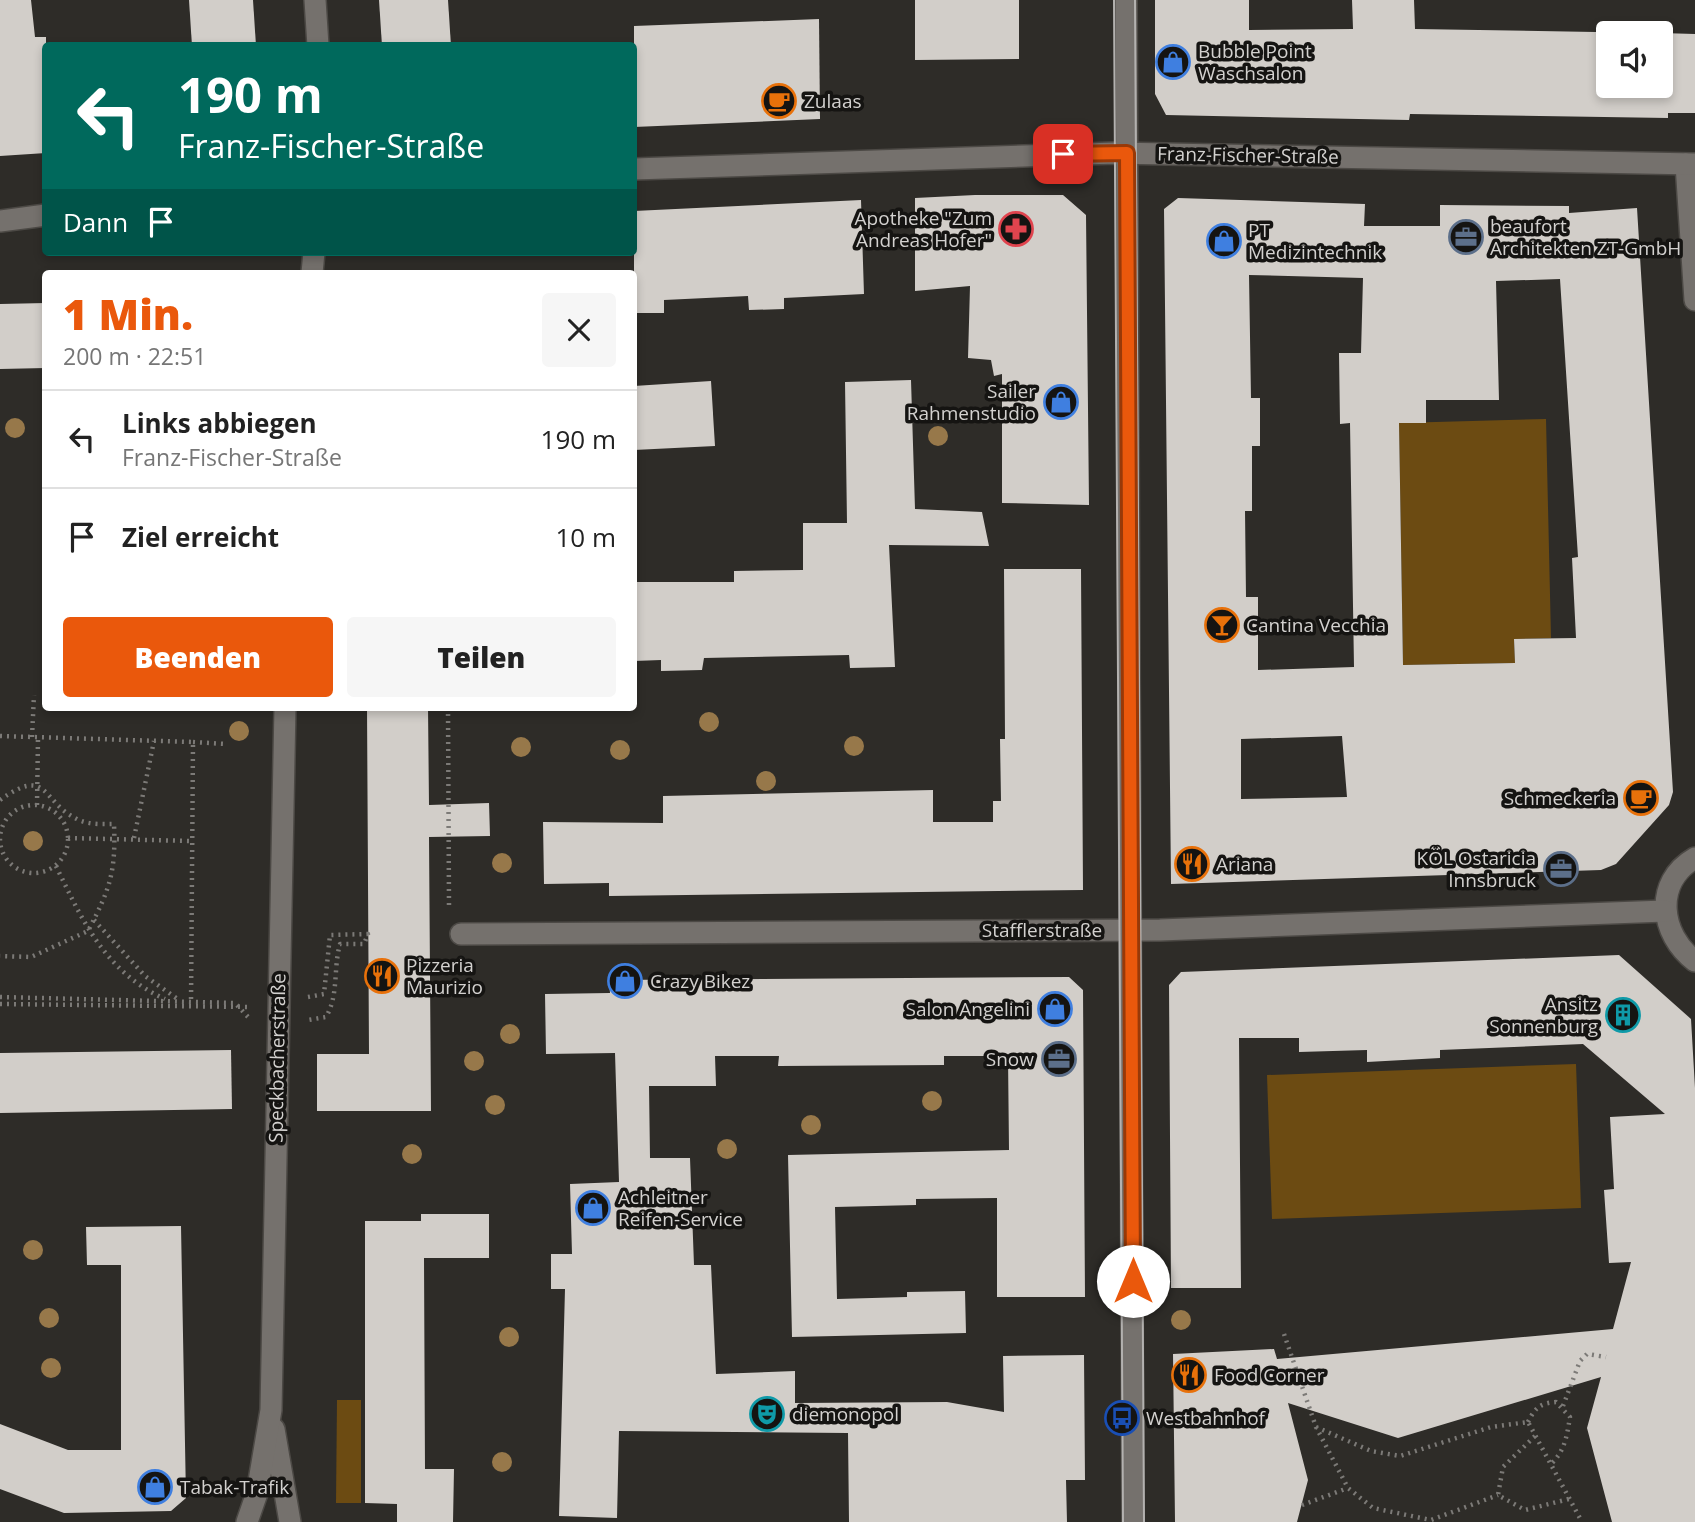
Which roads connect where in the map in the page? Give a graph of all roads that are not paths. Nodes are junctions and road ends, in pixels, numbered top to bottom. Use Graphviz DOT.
graph roads {
  1 [pos="315,0"];
  2 [pos="1126,0"];
  3 [pos="318,42"];
  4 [pos="1127,153"];
  5 [pos="1690,164"];
  6 [pos="637,169"];
  7 [pos="42,216"];
  8 [pos="0,221"];
  9 [pos="1695,300"];
  10 [pos="285,711"];
  11 [pos="1695,858"];
  12 [pos="1665,911"];
  13 [pos="1132,929"];
  14 [pos="461,934"];
  15 [pos="1695,961"];
  16 [pos="271,1409"];
  17 [pos="247,1522"];
  18 [pos="290,1522"];
  19 [pos="1133,1522"];
  1 -- 3 [label="street"];
  2 -- 4 [label="street"];
  4 -- 5 [label="street, Franz-Fischer-Straße"];
  4 -- 6 [label="street, Franz-Fischer-Straße"];
  4 -- 13 [label="street"];
  5 -- 9 [label="street"];
  7 -- 8 [label="street"];
  10 -- 16 [label="street, Speckbacherstraße"];
  11 -- 12 [label="street"];
  12 -- 13 [label="street, Stafflerstraße"];
  12 -- 15 [label="street"];
  13 -- 14 [label="street, Stafflerstraße"];
  13 -- 19 [label="street"];
  16 -- 17 [label="street, Speckbacherstraße"];
  16 -- 18 [label="street, Speckbacherstraße"];
}
